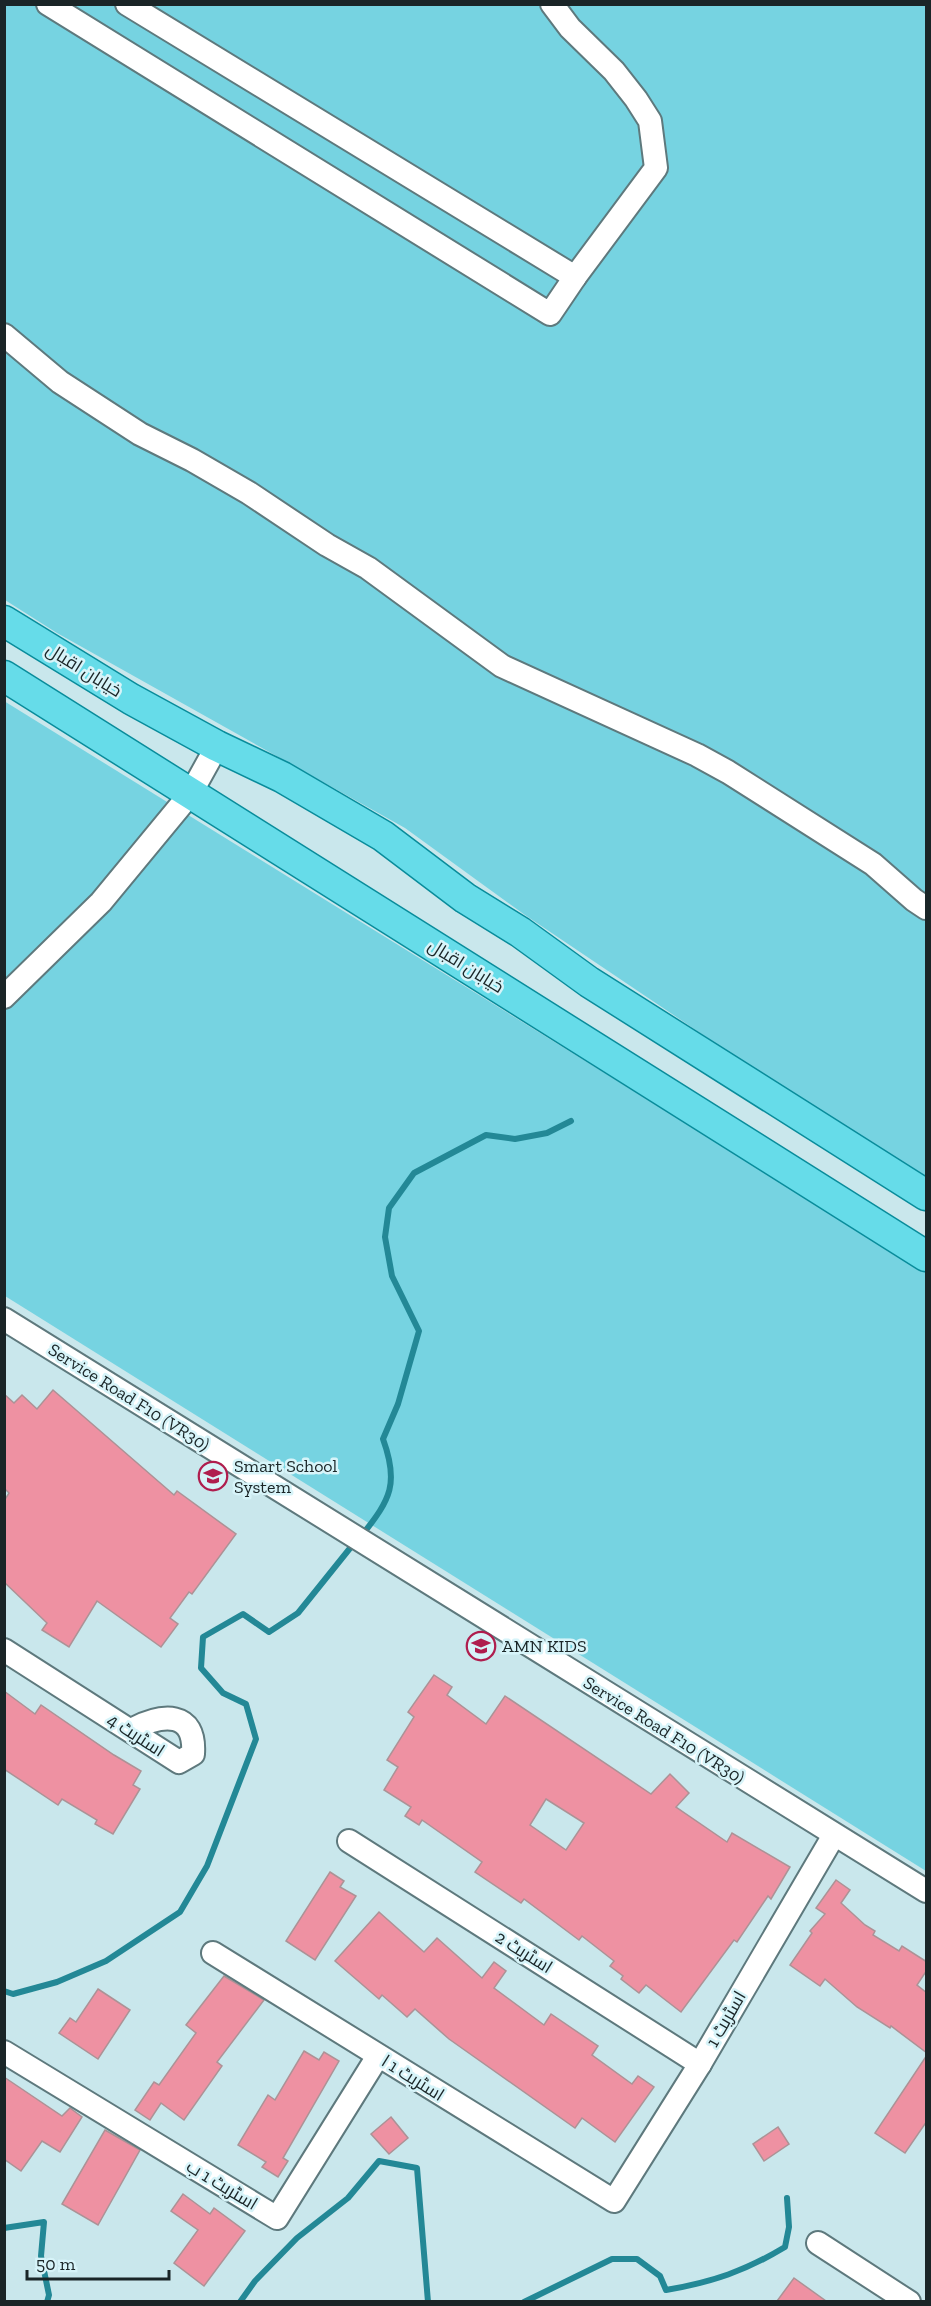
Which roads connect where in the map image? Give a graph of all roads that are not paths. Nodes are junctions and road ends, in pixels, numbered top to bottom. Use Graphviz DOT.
graph roads {
  1 [pos="48,4"];
  2 [pos="127,4"];
  3 [pos="552,4"];
  4 [pos="574,277"];
  5 [pos="4,335"];
  6 [pos="4,621"];
  7 [pos="4,676"];
  8 [pos="217,746"];
  9 [pos="191,793"];
  10 [pos="927,908"];
  11 [pos="4,997"];
  12 [pos="927,1195"];
  13 [pos="927,1256"];
  14 [pos="4,1319"];
  15 [pos="4,1650"];
  16 [pos="133,1729"];
  17 [pos="834,1835"];
  18 [pos="349,1840"];
  19 [pos="927,1892"];
  20 [pos="213,1953"];
  21 [pos="4,2052"];
  22 [pos="378,2056"];
  23 [pos="700,2064"];
  24 [pos="614,2201"];
  25 [pos="818,2243"];
  26 [pos="909,2301"];
  1 -- 4 [label="street"];
  2 -- 4 [label="street"];
  3 -- 4 [label="street"];
  5 -- 10 [label="street"];
  6 -- 8 [label="main road, خیابان اقبال"];
  7 -- 9 [label="main road, خیابان اقبال"];
  8 -- 9 [label="street"];
  8 -- 12 [label="main road, خیابان اقبال"];
  9 -- 11 [label="street"];
  9 -- 13 [label="main road, خیابان اقبال"];
  14 -- 17 [label="street, Service Road F10 (VR30)"];
  15 -- 16 [label="street, اسٹریٹ 4"];
  17 -- 19 [label="street, Service Road F10 (VR30)"];
  17 -- 23 [label="street, اسٹریٹ 1"];
  18 -- 23 [label="street, اسٹریٹ 2"];
  20 -- 22 [label="street, اسٹریٹ 1 ا"];
  21 -- 22 [label="street, اسٹریٹ 1 ب"];
  22 -- 24 [label="street, اسٹریٹ 1 ا"];
  23 -- 24 [label="street, اسٹریٹ 1"];
  25 -- 26 [label="street"];
}
